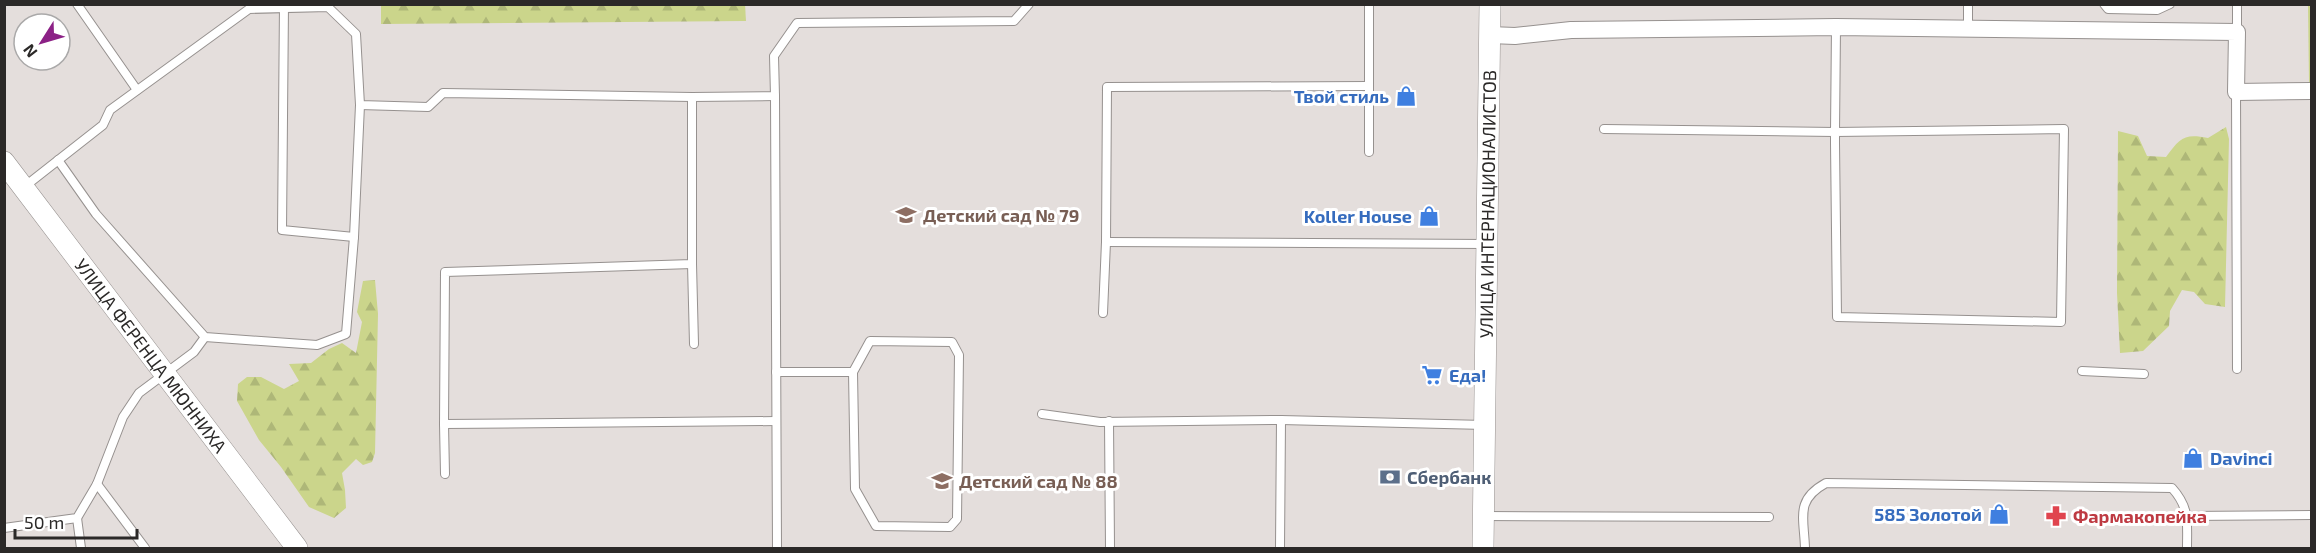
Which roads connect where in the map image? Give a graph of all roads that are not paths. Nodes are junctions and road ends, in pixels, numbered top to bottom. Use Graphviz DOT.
graph roads {
  1 [pos="77,4"];
  2 [pos="1029,4"];
  3 [pos="1369,4"];
  4 [pos="1490,4"];
  5 [pos="1968,4"];
  6 [pos="2103,4"];
  7 [pos="2170,4"];
  8 [pos="2237,4"];
  9 [pos="284,6"];
  10 [pos="1836,27"];
  11 [pos="1968,28"];
  12 [pos="2238,32"];
  13 [pos="1490,35"];
  14 [pos="1369,86"];
  15 [pos="137,90"];
  16 [pos="2312,91"];
  17 [pos="2236,92"];
  18 [pos="775,96"];
  19 [pos="692,97"];
  20 [pos="360,105"];
  21 [pos="1604,129"];
  22 [pos="1835,132"];
  23 [pos="1369,152"];
  24 [pos="58,160"];
  25 [pos="4,162"];
  26 [pos="23,188"];
  27 [pos="354,237"];
  28 [pos="1106,242"];
  29 [pos="1487,244"];
  30 [pos="692,264"];
  31 [pos="1103,314"];
  32 [pos="205,337"];
  33 [pos="694,344"];
  34 [pos="2237,369"];
  35 [pos="2082,371"];
  36 [pos="776,372"];
  37 [pos="853,372"];
  38 [pos="165,374"];
  39 [pos="2144,374"];
  40 [pos="1042,414"];
  41 [pos="1281,420"];
  42 [pos="776,421"];
  43 [pos="1109,421"];
  44 [pos="444,424"];
  45 [pos="1485,425"];
  46 [pos="445,474"];
  47 [pos="96,484"];
  48 [pos="2312,515"];
  49 [pos="1484,516"];
  50 [pos="2187,516"];
  51 [pos="1769,517"];
  52 [pos="77,518"];
  53 [pos="4,528"];
  54 [pos="81,549"];
  55 [pos="145,549"];
  56 [pos="297,549"];
  57 [pos="777,549"];
  58 [pos="1110,549"];
  59 [pos="1280,549"];
  60 [pos="1483,549"];
  61 [pos="1805,549"];
  62 [pos="2187,549"];
  1 -- 15 [label="lane"];
  2 -- 18 [label="lane"];
  3 -- 14 [label="lane"];
  4 -- 13 [label="street, УЛИЦА ИНТЕРНАЦИОНАЛИСТОВ"];
  5 -- 11 [label="lane"];
  6 -- 7 [label="lane"];
  8 -- 12 [label="lane"];
  9 -- 15 [label="lane"];
  9 -- 20 [label="lane"];
  9 -- 27 [label="lane"];
  10 -- 11 [label="street"];
  10 -- 13 [label="street"];
  10 -- 22 [label="lane"];
  11 -- 12 [label="street"];
  12 -- 17 [label="street"];
  13 -- 29 [label="street, УЛИЦА ИНТЕРНАЦИОНАЛИСТОВ"];
  14 -- 23 [label="lane"];
  14 -- 28 [label="lane"];
  15 -- 24 [label="lane"];
  16 -- 17 [label="street"];
  17 -- 34 [label="lane"];
  18 -- 19 [label="lane"];
  18 -- 36 [label="lane"];
  19 -- 20 [label="lane"];
  19 -- 30 [label="lane"];
  20 -- 27 [label="lane"];
  21 -- 22 [label="lane"];
  22 -- 22 [label="lane"];
  24 -- 26 [label="lane"];
  24 -- 32 [label="lane"];
  25 -- 26 [label="street, УЛИЦА ФЕРЕНЦА МЮННИХА"];
  26 -- 38 [label="street, УЛИЦА ФЕРЕНЦА МЮННИХА"];
  27 -- 32 [label="lane"];
  28 -- 29 [label="lane"];
  28 -- 31 [label="lane"];
  29 -- 45 [label="street, УЛИЦА ИНТЕРНАЦИОНАЛИСТОВ"];
  30 -- 33 [label="lane"];
  30 -- 44 [label="lane"];
  32 -- 38 [label="lane"];
  35 -- 39 [label="lane"];
  36 -- 37 [label="lane"];
  36 -- 42 [label="lane"];
  37 -- 37 [label="lane"];
  38 -- 47 [label="lane"];
  38 -- 56 [label="street, УЛИЦА ФЕРЕНЦА МЮННИХА"];
  40 -- 43 [label="lane"];
  41 -- 43 [label="lane"];
  41 -- 45 [label="lane"];
  41 -- 59 [label="lane"];
  42 -- 44 [label="lane"];
  42 -- 57 [label="lane"];
  43 -- 58 [label="lane"];
  44 -- 46 [label="lane"];
  45 -- 49 [label="street, УЛИЦА ИНТЕРНАЦИОНАЛИСТОВ"];
  47 -- 52 [label="lane"];
  47 -- 55 [label="lane"];
  48 -- 50 [label="lane"];
  49 -- 51 [label="lane"];
  49 -- 60 [label="street, УЛИЦА ИНТЕРНАЦИОНАЛИСТОВ"];
  50 -- 61 [label="lane"];
  50 -- 62 [label="lane"];
  52 -- 53 [label="lane"];
  52 -- 54 [label="lane"];
}
